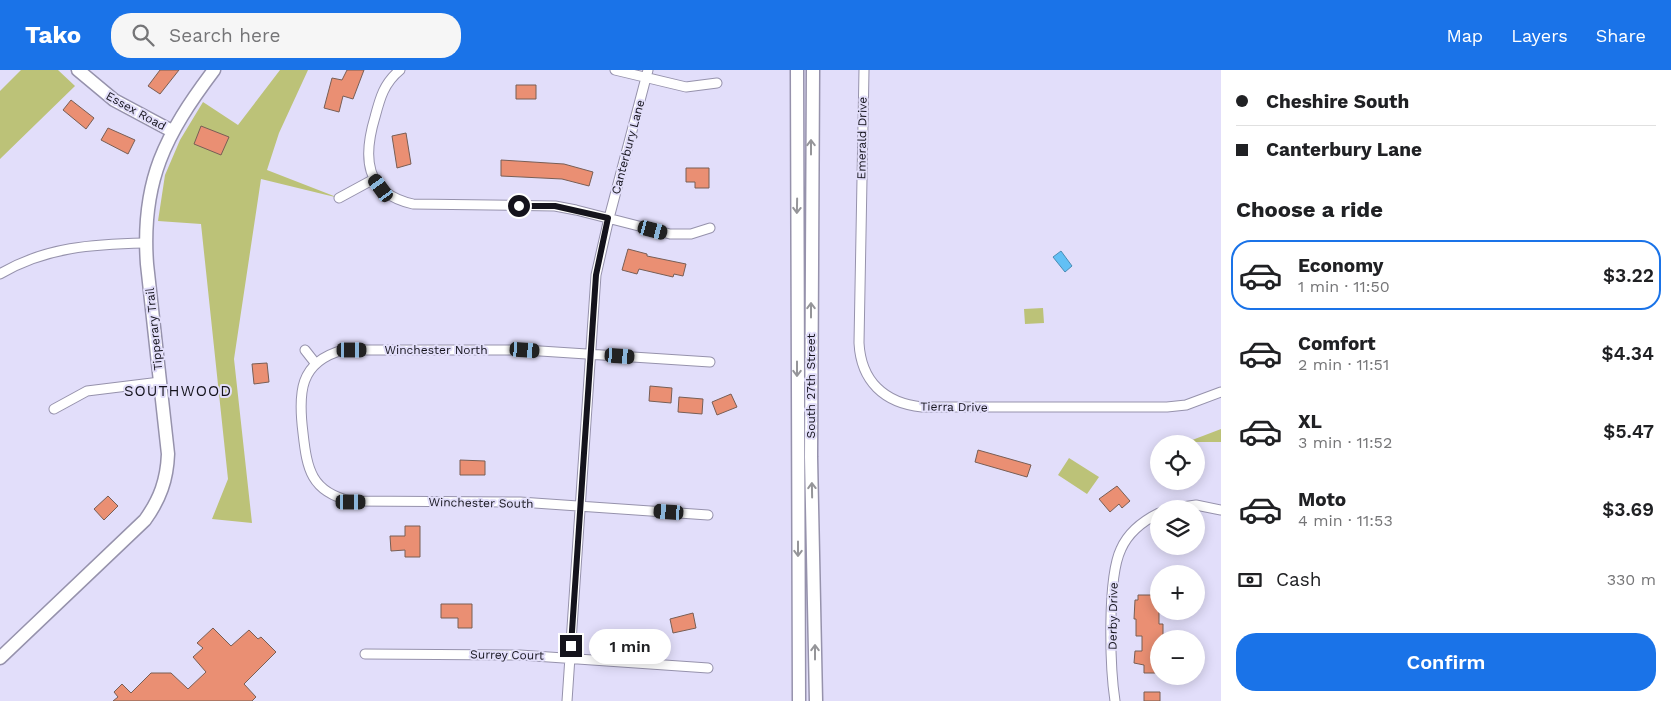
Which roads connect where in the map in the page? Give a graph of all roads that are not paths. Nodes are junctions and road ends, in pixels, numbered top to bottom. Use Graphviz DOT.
graph roads {
  1 [pos="78,70"];
  2 [pos="214,70"];
  3 [pos="400,70"];
  4 [pos="615,70"];
  5 [pos="797,70"];
  6 [pos="813,70"];
  7 [pos="864,70"];
  8 [pos="647,74"];
  9 [pos="718,83"];
  10 [pos="172,131"];
  11 [pos="374,179"];
  12 [pos="338,198"];
  13 [pos="860,206"];
  14 [pos="608,218"];
  15 [pos="710,228"];
  16 [pos="145,243"];
  17 [pos="0,274"];
  18 [pos="305,350"];
  19 [pos="591,354"];
  20 [pos="710,362"];
  21 [pos="316,364"];
  22 [pos="160,382"];
  23 [pos="1221,392"];
  24 [pos="54,409"];
  25 [pos="580,506"];
  26 [pos="1205,507"];
  27 [pos="1221,510"];
  28 [pos="708,515"];
  29 [pos="1150,519"];
  30 [pos="365,654"];
  31 [pos="570,657"];
  32 [pos="0,658"];
  33 [pos="708,668"];
  34 [pos="567,701"];
  35 [pos="799,701"];
  36 [pos="816,701"];
  37 [pos="1115,701"];
  1 -- 10 [label="main road, Essex Road"];
  2 -- 10 [label="main road, Tipperary Trail"];
  3 -- 11 [label="street"];
  4 -- 8 [label="street"];
  5 -- 35 [label="main road, South 27th Street, one-way"];
  36 -- 6 [label="main road, South 27th Street, one-way"];
  7 -- 13 [label="street, Emerald Drive"];
  8 -- 9 [label="street"];
  8 -- 14 [label="street, Canterbury Lane"];
  10 -- 16 [label="main road, Tipperary Trail"];
  11 -- 12 [label="street"];
  11 -- 14 [label="street"];
  13 -- 23 [label="street, Tierra Drive"];
  14 -- 15 [label="street"];
  14 -- 19 [label="street, Canterbury Lane"];
  16 -- 17 [label="street"];
  16 -- 22 [label="main road, Tipperary Trail"];
  18 -- 21 [label="street"];
  19 -- 20 [label="street, Winchester North"];
  19 -- 21 [label="street, Winchester North"];
  19 -- 25 [label="street, Canterbury Lane"];
  21 -- 25 [label="street, Winchester South"];
  22 -- 24 [label="street"];
  22 -- 32 [label="main road, Tipperary Trail"];
  25 -- 28 [label="street, Winchester South"];
  25 -- 31 [label="street, Canterbury Lane"];
  26 -- 27 [label="street"];
  29 -- 37 [label="street, Derby Drive"];
  30 -- 31 [label="street, Surrey Court"];
  31 -- 33 [label="street, Surrey Court"];
  31 -- 34 [label="street, Canterbury Lane"];
}
